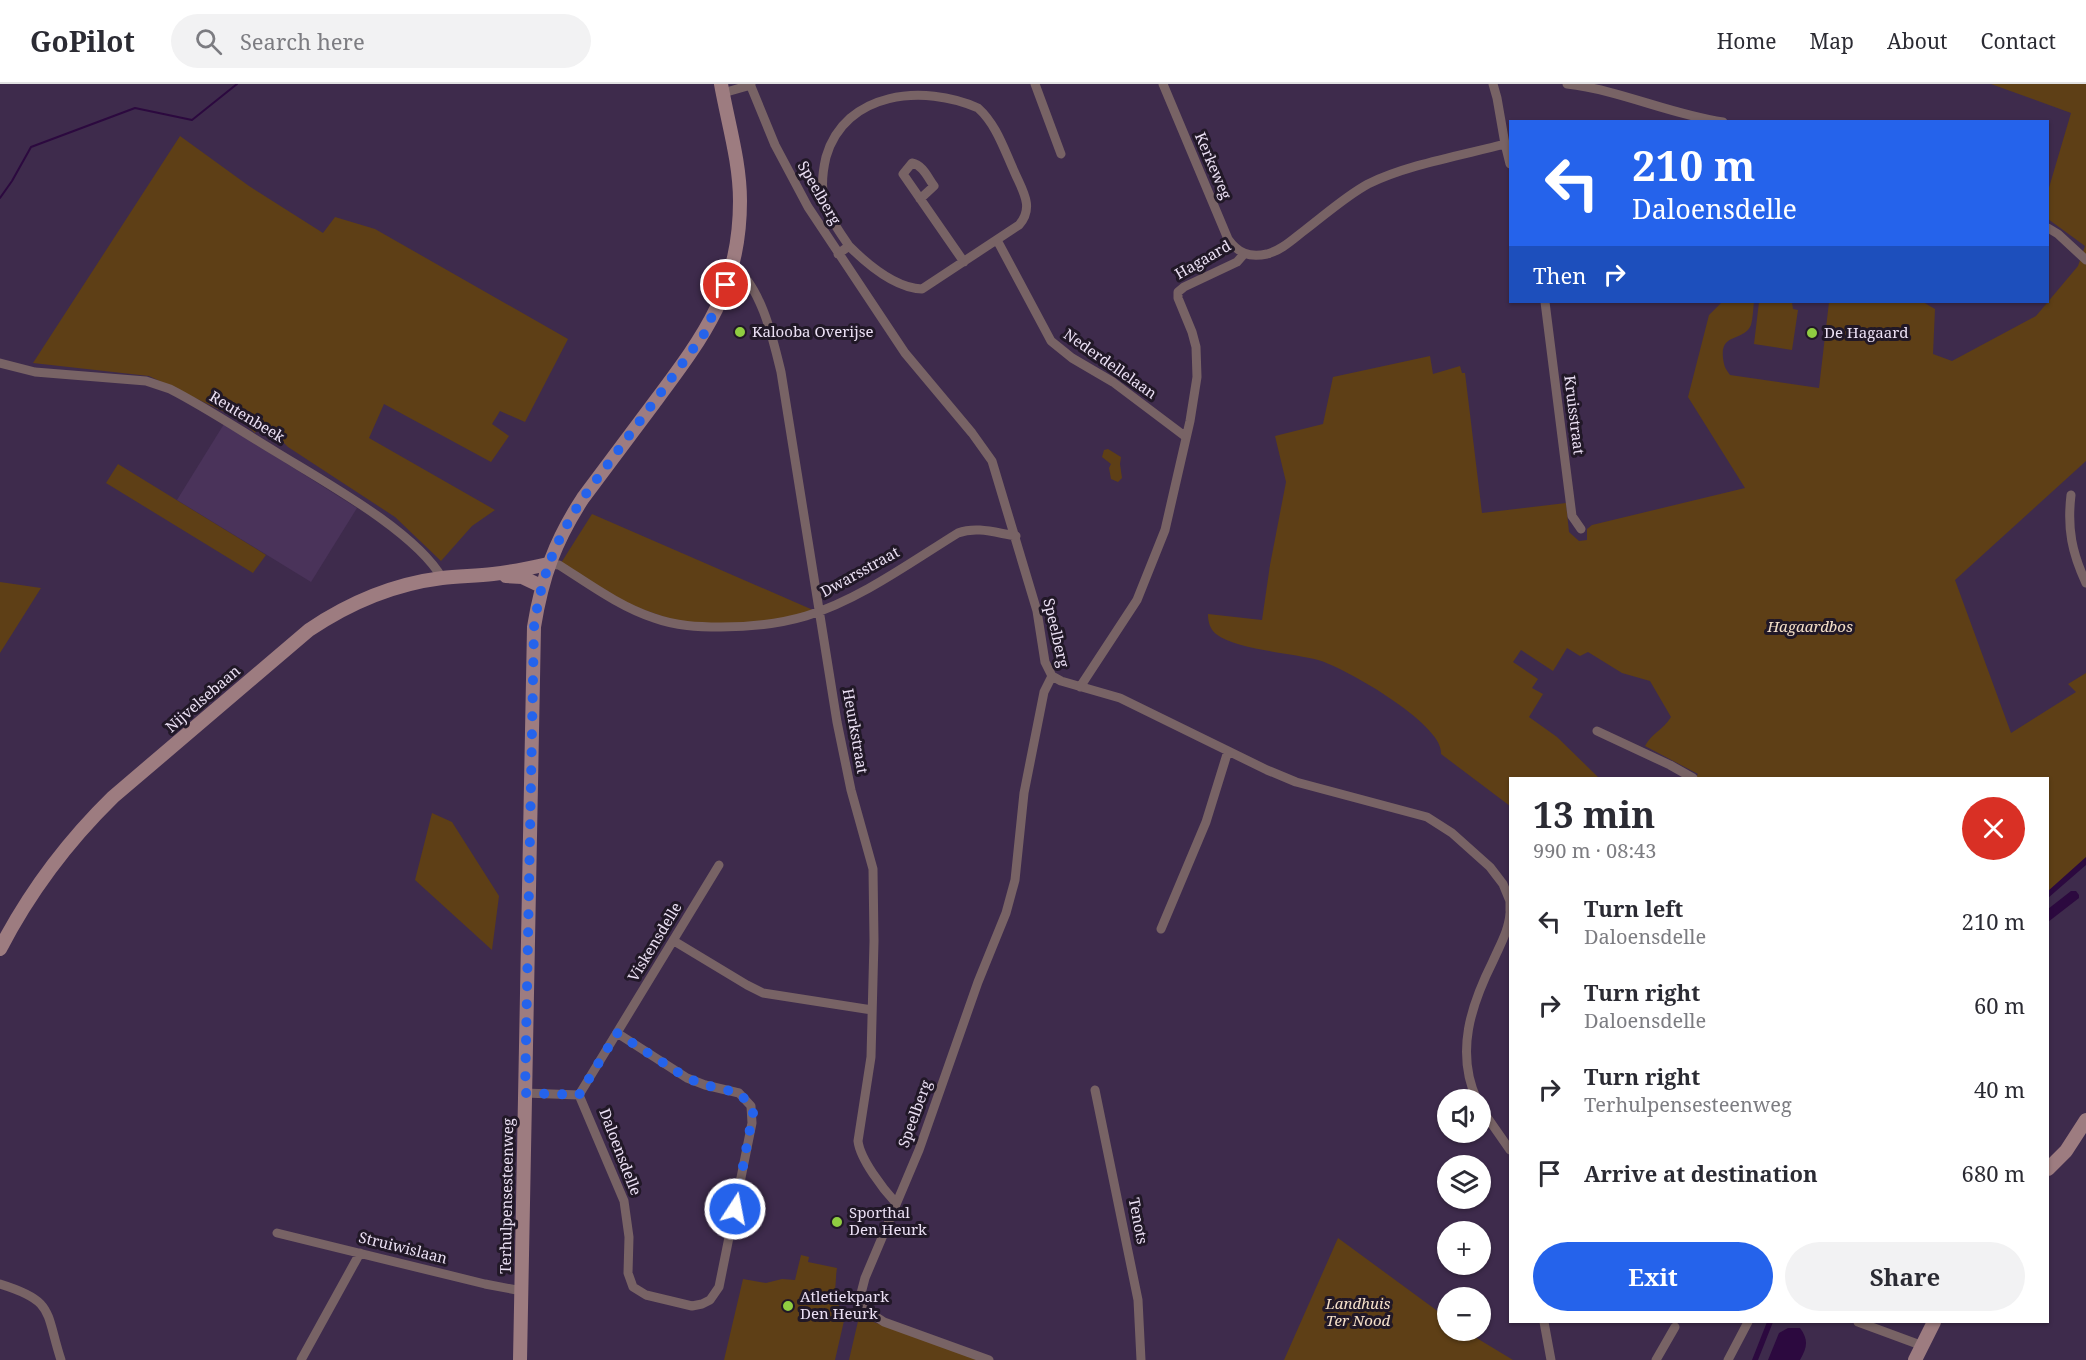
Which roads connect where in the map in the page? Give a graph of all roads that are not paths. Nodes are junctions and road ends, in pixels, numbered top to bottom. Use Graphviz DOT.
graph roads {
  1 [pos="1035,84"];
  2 [pos="1162,84"];
  3 [pos="1493,84"];
  4 [pos="1567,84"];
  5 [pos="751,85"];
  6 [pos="931,85"];
  7 [pos="900,87"];
  8 [pos="722,88"];
  9 [pos="1713,120"];
  10 [pos="1505,144"];
  11 [pos="1061,154"];
  12 [pos="1509,160"];
  13 [pos="920,199"];
  14 [pos="2049,229"];
  15 [pos="842,234"];
  16 [pos="997,240"];
  17 [pos="830,242"];
  18 [pos="849,246"];
  19 [pos="838,254"];
  20 [pos="1244,254"];
  21 [pos="2086,260"];
  22 [pos="964,262"];
  23 [pos="732,265"];
  24 [pos="1545,303"];
  25 [pos="0,363"];
  26 [pos="1186,437"];
  27 [pos="2071,495"];
  28 [pos="1581,529"];
  29 [pos="1016,536"];
  30 [pos="548,564"];
  31 [pos="495,574"];
  32 [pos="442,578"];
  33 [pos="2086,583"];
  34 [pos="541,586"];
  35 [pos="820,612"];
  36 [pos="1052,676"];
  37 [pos="1080,687"];
  38 [pos="1597,731"];
  39 [pos="1228,751"];
  40 [pos="1691,777"];
  41 [pos="719,866"];
  42 [pos="1509,896"];
  43 [pos="1509,920"];
  44 [pos="1161,929"];
  45 [pos="674,940"];
  46 [pos="0,949"];
  47 [pos="872,1010"];
  48 [pos="617,1033"];
  49 [pos="1474,1089"];
  50 [pos="1095,1090"];
  51 [pos="525,1093"];
  52 [pos="579,1095"];
  53 [pos="2086,1120"];
  54 [pos="1491,1122"];
  55 [pos="1509,1148"];
  56 [pos="2049,1168"];
  57 [pos="896,1203"];
  58 [pos="277,1233"];
  59 [pos="360,1253"];
  60 [pos="0,1284"];
  61 [pos="522,1291"];
  62 [pos="1544,1323"];
  63 [pos="1747,1323"];
  64 [pos="1861,1323"];
  65 [pos="1934,1323"];
  66 [pos="1675,1327"];
  67 [pos="1923,1346"];
  68 [pos="61,1360"];
  69 [pos="301,1360"];
  70 [pos="520,1360"];
  71 [pos="988,1360"];
  72 [pos="1141,1360"];
  73 [pos="1551,1360"];
  74 [pos="1656,1360"];
  75 [pos="1728,1360"];
  76 [pos="1915,1360"];
  1 -- 11 [label="street"];
  2 -- 20 [label="street, Kerkeweg"];
  3 -- 10 [label="street"];
  4 -- 9 [label="street"];
  5 -- 8 [label="street, Speelberg"];
  5 -- 17 [label="street, Speelberg"];
  6 -- 16 [label="street"];
  7 -- 15 [label="street"];
  8 -- 23 [label="main road, Terhulpensesteenweg"];
  10 -- 12 [label="street"];
  10 -- 20 [label="street, Hagaard"];
  13 -- 22 [label="street"];
  14 -- 21 [label="street"];
  15 -- 17 [label="street"];
  15 -- 18 [label="street"];
  16 -- 22 [label="street"];
  16 -- 26 [label="street, Nederdellelaan"];
  17 -- 19 [label="street, Speelberg"];
  18 -- 19 [label="street"];
  18 -- 22 [label="street"];
  19 -- 29 [label="street, Speelberg"];
  20 -- 26 [label="street, Hagaard"];
  23 -- 30 [label="main road, Terhulpensesteenweg"];
  23 -- 35 [label="street, Heurkstraat"];
  24 -- 28 [label="street, Kruisstraat"];
  25 -- 32 [label="street, Reutenbeek"];
  26 -- 37 [label="street, Hagaard"];
  27 -- 33 [label="street"];
  29 -- 35 [label="street, Dwarsstraat"];
  29 -- 36 [label="street, Speelberg"];
  30 -- 31 [label="main road, Nijvelsebaan"];
  30 -- 34 [label="main road, Terhulpensesteenweg"];
  30 -- 35 [label="street, Dwarsstraat"];
  31 -- 32 [label="main road, Nijvelsebaan"];
  31 -- 34 [label="main road, Nijvelsebaan"];
  32 -- 46 [label="main road, Nijvelsebaan"];
  34 -- 51 [label="main road, Terhulpensesteenweg"];
  35 -- 47 [label="street, Heurkstraat"];
  36 -- 37 [label="street"];
  36 -- 57 [label="street, Speelberg"];
  37 -- 39 [label="street"];
  38 -- 40 [label="street"];
  39 -- 42 [label="street"];
  39 -- 44 [label="street"];
  41 -- 45 [label="street, Viskensdelle"];
  43 -- 49 [label="street"];
  45 -- 47 [label="street"];
  45 -- 48 [label="street, Viskensdelle"];
  47 -- 57 [label="street, Heurkstraat"];
  48 -- 52 [label="street"];
  48 -- 52 [label="street, Daloensdelle"];
  50 -- 72 [label="street, Tenots"];
  51 -- 52 [label="street"];
  51 -- 61 [label="main road, Terhulpensesteenweg"];
  53 -- 56 [label="main road"];
  54 -- 55 [label="street"];
  57 -- 71 [label="street, Speelberg"];
  58 -- 59 [label="street, Struiwislaan"];
  59 -- 61 [label="street, Struiwislaan"];
  59 -- 69 [label="street"];
  60 -- 68 [label="street"];
  61 -- 70 [label="main road, Terhulpensesteenweg"];
  62 -- 73 [label="street"];
  63 -- 75 [label="street"];
  64 -- 67 [label="street"];
  65 -- 67 [label="main road"];
  66 -- 74 [label="street"];
  67 -- 76 [label="main road"];
}
